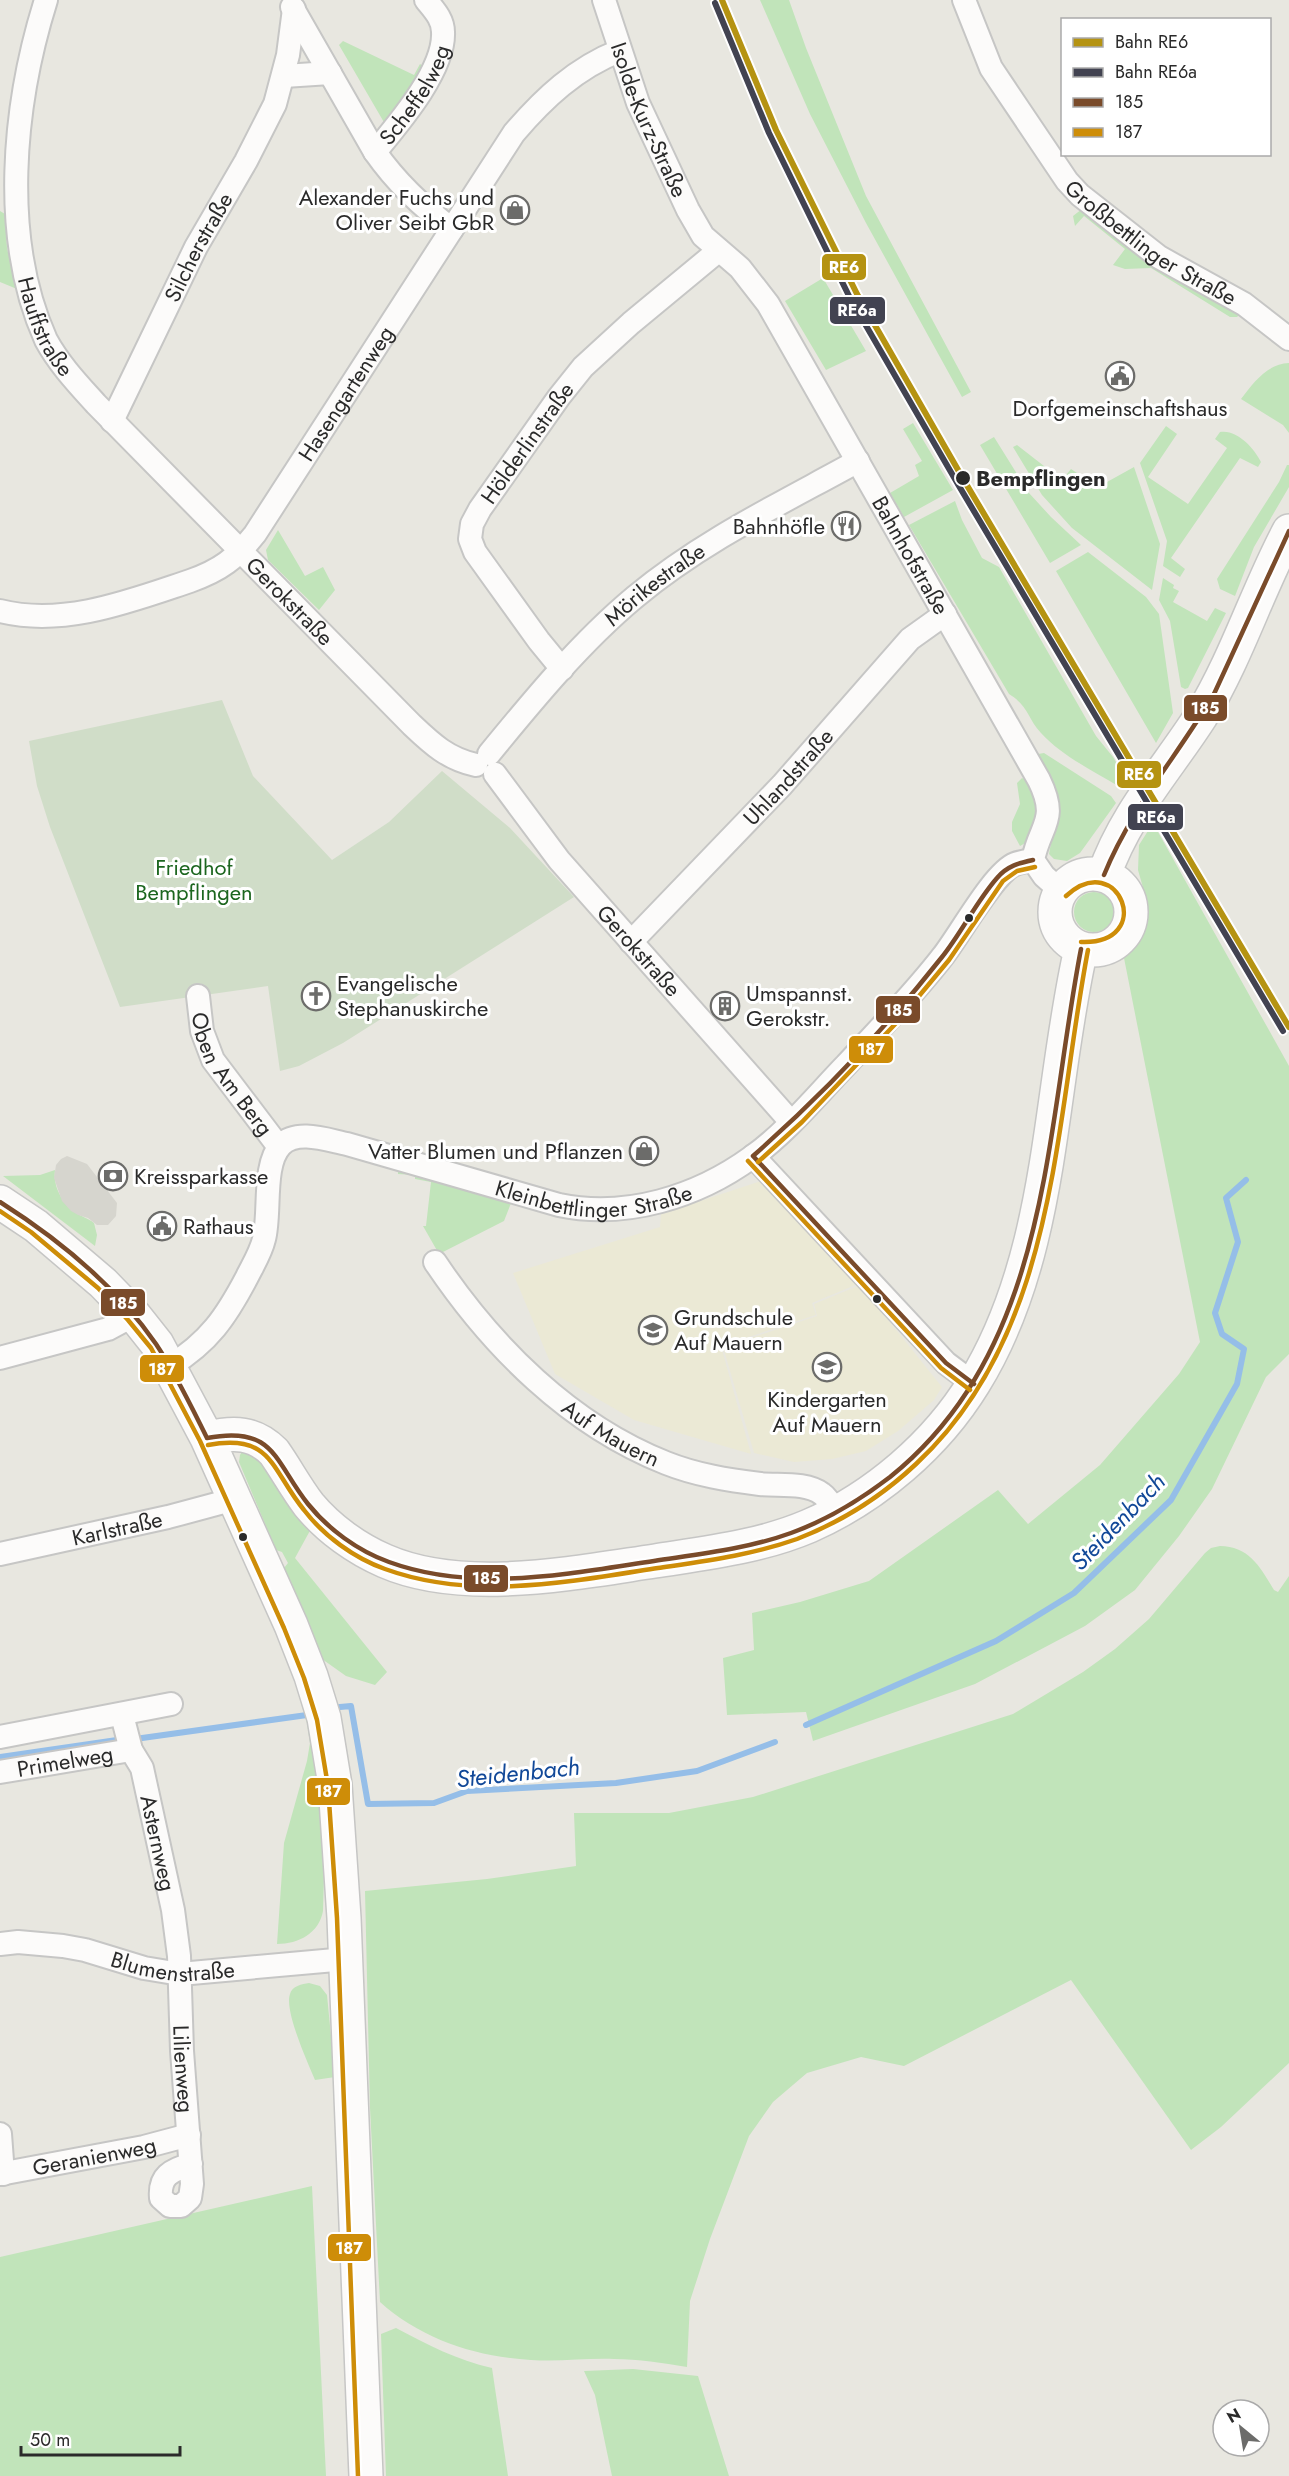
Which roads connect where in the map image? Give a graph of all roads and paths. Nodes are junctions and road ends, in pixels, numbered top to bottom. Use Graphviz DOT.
graph roads {
  1 [pos="46,0"];
  2 [pos="426,0"];
  3 [pos="604,0"];
  4 [pos="964,0"];
  5 [pos="291,5"];
  6 [pos="619,51"];
  7 [pos="330,73"];
  8 [pos="284,76"];
  9 [pos="375,152"];
  10 [pos="452,229"];
  11 [pos="711,243"];
  12 [pos="1289,339"];
  13 [pos="112,421"];
  14 [pos="858,461"];
  15 [pos="1283,542"];
  16 [pos="240,552"];
  17 [pos="0,611"];
  18 [pos="945,614"];
  19 [pos="562,669"];
  20 [pos="486,764"];
  21 [pos="1033,860"];
  22 [pos="1104,875"];
  23 [pos="1061,891"];
  24 [pos="631,942"];
  25 [pos="1081,949"];
  26 [pos="198,996"];
  27 [pos="790,1122"];
  28 [pos="279,1147"];
  29 [pos="753,1156"];
  30 [pos="0,1202"];
  31 [pos="435,1262"];
  32 [pos="134,1315"];
  33 [pos="0,1358"];
  34 [pos="170,1366"];
  35 [pos="974,1384"];
  36 [pos="207,1438"];
  37 [pos="235,1499"];
  38 [pos="835,1512"];
  39 [pos="0,1554"];
  40 [pos="171,1704"];
  41 [pos="122,1714"];
  42 [pos="0,1737"];
  43 [pos="131,1750"];
  44 [pos="0,1772"];
  45 [pos="0,1944"];
  46 [pos="346,1959"];
  47 [pos="180,1974"];
  48 [pos="0,2134"];
  49 [pos="189,2135"];
  50 [pos="191,2164"];
  51 [pos="2,2174"];
  52 [pos="366,2476"];
  1 -- 13 [label="street, Hauffstraße"];
  2 -- 9 [label="street, Scheffelweg"];
  3 -- 6 [label="street, Isolde-Kurz-Straße"];
  4 -- 12 [label="street, Großbettlinger Straße"];
  5 -- 7 [label="street"];
  5 -- 8 [label="street, Silcherstraße"];
  6 -- 10 [label="street, Hasengartenweg"];
  6 -- 11 [label="street, Isolde-Kurz-Straße"];
  7 -- 8 [label="street"];
  7 -- 9 [label="street"];
  8 -- 13 [label="street, Silcherstraße"];
  9 -- 10 [label="street"];
  10 -- 16 [label="street, Hasengartenweg"];
  11 -- 14 [label="street, Bahnhofstraße"];
  11 -- 19 [label="street, Hölderlinstraße"];
  13 -- 16 [label="street, Hauffstraße"];
  14 -- 18 [label="street, Bahnhofstraße"];
  14 -- 19 [label="street, Mörikestraße"];
  15 -- 22 [label="street"];
  16 -- 17 [label="street, Hasengartenweg"];
  16 -- 20 [label="street, Gerokstraße"];
  18 -- 21 [label="street, Bahnhofstraße"];
  18 -- 24 [label="street, Uhlandstraße"];
  19 -- 20 [label="street, Mörikestraße"];
  20 -- 24 [label="street, Gerokstraße"];
  21 -- 23 [label="street"];
  21 -- 27 [label="street, Kleinbettlinger Straße"];
  22 -- 23 [label="street"];
  22 -- 25 [label="street"];
  23 -- 25 [label="street"];
  24 -- 27 [label="street, Gerokstraße"];
  25 -- 35 [label="street"];
  26 -- 28 [label="street, Oben Am Berg"];
  27 -- 29 [label="street, Kleinbettlinger Straße"];
  28 -- 29 [label="street, Kleinbettlinger Straße"];
  28 -- 34 [label="street"];
  29 -- 35 [label="street"];
  30 -- 32 [label="street"];
  31 -- 38 [label="street, Auf Mauern"];
  32 -- 33 [label="street"];
  32 -- 34 [label="street"];
  34 -- 36 [label="street"];
  35 -- 38 [label="street"];
  36 -- 37 [label="street"];
  36 -- 38 [label="street"];
  37 -- 39 [label="street, Karlstraße"];
  37 -- 46 [label="street"];
  40 -- 41 [label="street"];
  41 -- 42 [label="street"];
  41 -- 43 [label="street, Asternweg"];
  43 -- 44 [label="street, Primelweg"];
  43 -- 47 [label="street, Asternweg"];
  45 -- 47 [label="street, Blumenstraße"];
  46 -- 47 [label="street, Blumenstraße"];
  46 -- 52 [label="street"];
  47 -- 49 [label="street, Lilienweg"];
  48 -- 51 [label="street"];
  49 -- 50 [label="street, Lilienweg"];
  49 -- 51 [label="street, Geranienweg"];
}
